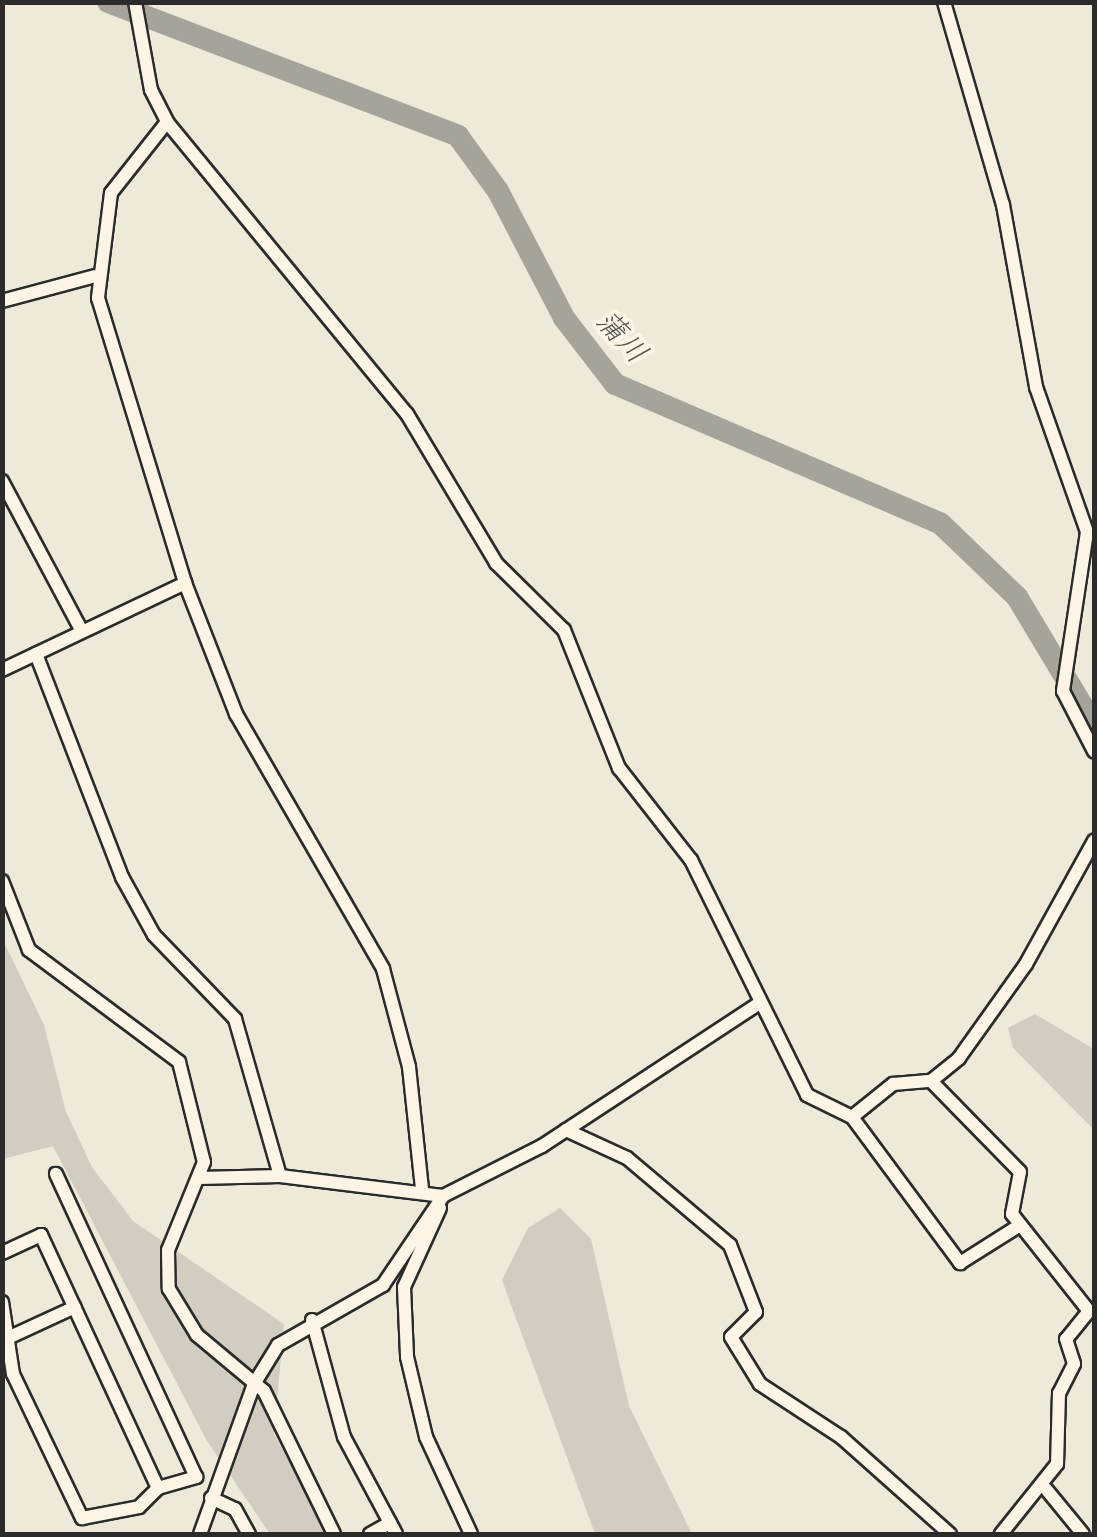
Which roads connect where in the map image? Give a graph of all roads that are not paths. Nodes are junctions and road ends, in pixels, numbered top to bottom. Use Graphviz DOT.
graph roads {
  1 [pos="135,2"];
  2 [pos="944,2"];
  3 [pos="167,122"];
  4 [pos="96,276"];
  5 [pos="2,300"];
  6 [pos="2,481"];
  7 [pos="184,584"];
  8 [pos="80,628"];
  9 [pos="36,654"];
  10 [pos="2,670"];
  11 [pos="1094,751"];
  12 [pos="1094,841"];
  13 [pos="2,881"];
  14 [pos="758,1004"];
  15 [pos="931,1081"];
  16 [pos="852,1117"];
  17 [pos="566,1130"];
  18 [pos="56,1174"];
  19 [pos="280,1176"];
  20 [pos="199,1178"];
  21 [pos="422,1188"];
  22 [pos="443,1196"];
  23 [pos="1020,1225"];
  24 [pos="2,1254"];
  25 [pos="2,1302"];
  26 [pos="75,1307"];
  27 [pos="312,1320"];
  28 [pos="12,1336"];
  29 [pos="254,1384"];
  30 [pos="196,1477"];
  31 [pos="158,1488"];
  32 [pos="1046,1489"];
  33 [pos="214,1492"];
  34 [pos="393,1529"];
  35 [pos="200,1534"];
  36 [pos="249,1534"];
  37 [pos="334,1534"];
  38 [pos="370,1534"];
  39 [pos="471,1534"];
  40 [pos="950,1534"];
  41 [pos="1001,1534"];
  42 [pos="1084,1534"];
  1 -- 3 [label="street"];
  2 -- 11 [label="street"];
  3 -- 4 [label="street"];
  3 -- 14 [label="street"];
  4 -- 5 [label="street"];
  4 -- 7 [label="street"];
  6 -- 8 [label="street"];
  7 -- 8 [label="street"];
  7 -- 21 [label="street"];
  8 -- 9 [label="street"];
  9 -- 10 [label="street"];
  9 -- 19 [label="street"];
  12 -- 15 [label="street"];
  13 -- 20 [label="street"];
  14 -- 16 [label="street"];
  14 -- 17 [label="street"];
  15 -- 16 [label="street"];
  15 -- 23 [label="street"];
  16 -- 23 [label="street"];
  17 -- 22 [label="street"];
  17 -- 40 [label="street"];
  18 -- 30 [label="street"];
  19 -- 20 [label="street"];
  19 -- 21 [label="street"];
  20 -- 29 [label="street"];
  21 -- 22 [label="street"];
  22 -- 27 [label="street"];
  22 -- 39 [label="street"];
  23 -- 32 [label="street"];
  24 -- 26 [label="street"];
  25 -- 28 [label="street"];
  26 -- 28 [label="street"];
  26 -- 31 [label="street"];
  27 -- 29 [label="street"];
  27 -- 34 [label="street"];
  28 -- 31 [label="street"];
  29 -- 33 [label="street"];
  29 -- 37 [label="street"];
  30 -- 31 [label="street"];
  30 -- 33 [label="street"];
  32 -- 41 [label="street"];
  32 -- 42 [label="street"];
  33 -- 35 [label="street"];
  33 -- 36 [label="street"];
  34 -- 38 [label="street"];
}
